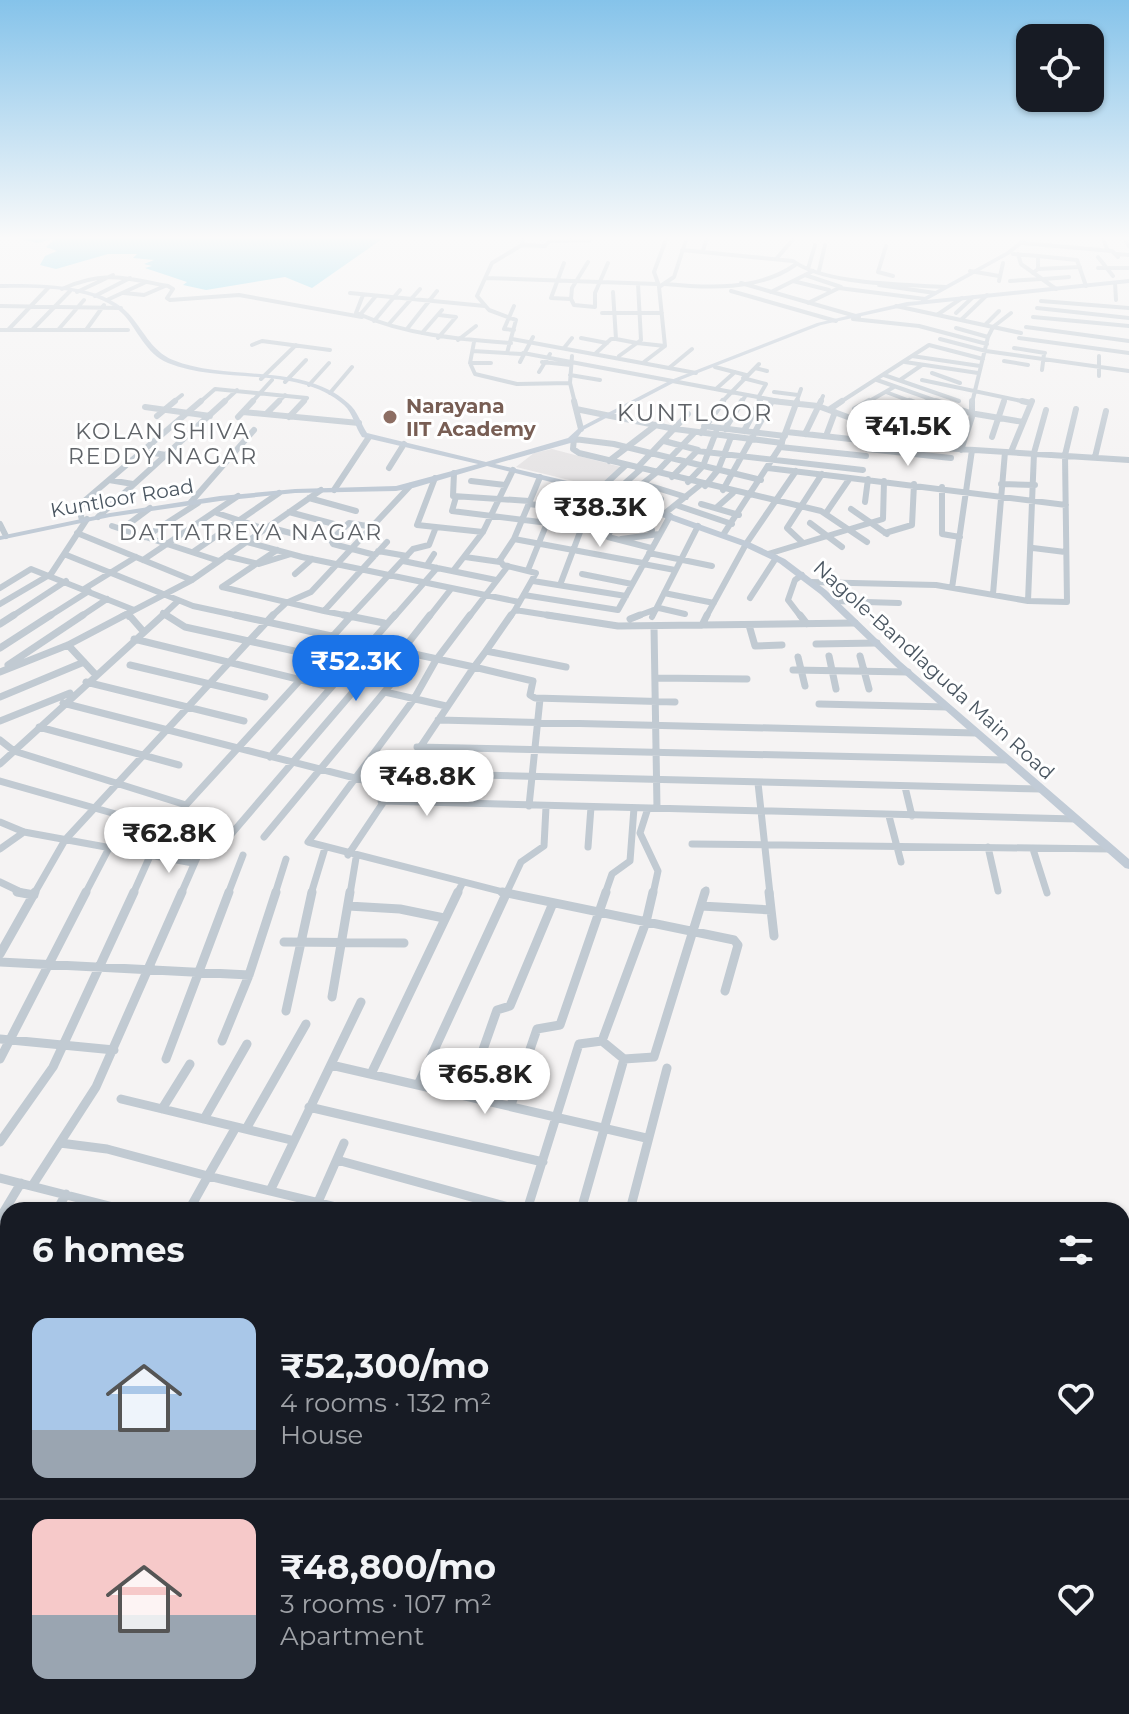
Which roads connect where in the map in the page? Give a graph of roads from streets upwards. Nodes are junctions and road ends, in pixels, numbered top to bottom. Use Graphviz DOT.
graph roads {
  1 [pos="20,317"];
  2 [pos="44,317"];
  3 [pos="69,317"];
  4 [pos="96,317"];
  5 [pos="128,317"];
  6 [pos="364,317"];
  7 [pos="377,317"];
  8 [pos="395,317"];
  9 [pos="416,317"];
  10 [pos="437,317"];
  11 [pos="456,317"];
  12 [pos="509,317"];
  13 [pos="615,317"];
  14 [pos="638,317"];
  15 [pos="662,317"];
  16 [pos="822,317"];
  17 [pos="853,317"];
  18 [pos="859,317"];
  19 [pos="946,317"];
  20 [pos="964,317"];
  21 [pos="993,317"];
  22 [pos="1006,317"];
  23 [pos="1033,317"];
  24 [pos="856,318"];
  25 [pos="961,320"];
  26 [pos="1061,320"];
  27 [pos="374,321"];
  28 [pos="836,321"];
  29 [pos="1088,322"];
  30 [pos="389,324"];
  31 [pos="985,325"];
  32 [pos="476,326"];
  33 [pos="1129,326"];
  34 [pos="993,327"];
  35 [pos="1026,327"];
  36 [pos="956,328"];
  37 [pos="1062,328"];
  38 [pos="407,329"];
  39 [pos="0,330"];
  40 [pos="8,330"];
  41 [pos="32,330"];
  42 [pos="58,330"];
  43 [pos="86,330"];
  44 [pos="128,330"];
  45 [pos="514,330"];
  46 [pos="422,333"];
  47 [pos="1020,335"];
  48 [pos="1088,336"];
  49 [pos="533,337"];
  50 [pos="988,337"];
  51 [pos="438,338"];
  52 [pos="572,338"];
  53 [pos="581,338"];
  54 [pos="616,339"];
  55 [pos="940,339"];
  56 [pos="457,341"];
  57 [pos="511,341"];
  58 [pos="1129,341"];
  59 [pos="474,342"];
  60 [pos="1047,342"];
  61 [pos="529,343"];
  62 [pos="607,343"];
  63 [pos="637,343"];
  64 [pos="252,345"];
  65 [pos="296,345"];
  66 [pos="665,346"];
  67 [pos="555,347"];
  68 [pos="314,348"];
  69 [pos="564,348"];
  70 [pos="986,348"];
  71 [pos="1014,348"];
  72 [pos="692,349"];
  73 [pos="330,350"];
  74 [pos="577,350"];
  75 [pos="473,351"];
  76 [pos="488,352"];
  77 [pos="1072,352"];
  78 [pos="507,353"];
  79 [pos="595,353"];
  80 [pos="1129,353"];
  81 [pos="523,354"];
  82 [pos="1009,354"];
  83 [pos="548,356"];
  84 [pos="619,356"];
  85 [pos="911,356"];
  86 [pos="1044,356"];
  87 [pos="1099,356"];
  88 [pos="520,362"];
  89 [pos="542,362"];
  90 [pos="571,362"];
  91 [pos="644,362"];
  92 [pos="905,362"];
  93 [pos="982,362"];
  94 [pos="329,363"];
  95 [pos="470,363"];
  96 [pos="484,363"];
  97 [pos="586,363"];
  98 [pos="1070,363"];
  99 [pos="599,365"];
  100 [pos="922,365"];
  101 [pos="1028,365"];
  102 [pos="352,367"];
  103 [pos="715,367"];
  104 [pos="941,367"];
  105 [pos="1098,367"];
  106 [pos="669,368"];
  107 [pos="1042,370"];
  108 [pos="1121,370"];
  109 [pos="767,371"];
  110 [pos="964,371"];
  111 [pos="1129,371"];
  112 [pos="539,372"];
  113 [pos="735,372"];
  114 [pos="696,373"];
  115 [pos="932,373"];
  116 [pos="978,373"];
  117 [pos="570,375"];
  118 [pos="884,375"];
  119 [pos="745,376"];
  120 [pos="1099,376"];
  121 [pos="490,378"];
  122 [pos="588,378"];
  123 [pos="261,379"];
  124 [pos="272,380"];
  125 [pos="600,380"];
  126 [pos="877,380"];
  127 [pos="900,380"];
  128 [pos="922,380"];
  129 [pos="673,381"];
  130 [pos="1120,381"];
  131 [pos="285,382"];
  132 [pos="570,383"];
  133 [pos="960,383"];
  134 [pos="309,385"];
  135 [pos="915,385"];
  136 [pos="894,387"];
  137 [pos="716,389"];
  138 [pos="926,389"];
  139 [pos="237,390"];
  140 [pos="960,391"];
  141 [pos="260,392"];
  142 [pos="729,392"];
  143 [pos="774,392"];
  144 [pos="886,392"];
  145 [pos="330,393"];
  146 [pos="973,393"];
  147 [pos="854,394"];
  148 [pos="916,394"];
  149 [pos="182,395"];
  150 [pos="285,395"];
  151 [pos="746,395"];
  152 [pos="823,396"];
  153 [pos="760,398"];
  154 [pos="1005,398"];
  155 [pos="165,400"];
  156 [pos="872,400"];
  157 [pos="931,400"];
  158 [pos="175,401"];
  159 [pos="772,401"];
  160 [pos="909,401"];
  161 [pos="959,401"];
  162 [pos="795,403"];
  163 [pos="920,405"];
  164 [pos="818,406"];
  165 [pos="947,406"];
  166 [pos="897,407"];
  167 [pos="576,409"];
  168 [pos="856,409"];
  169 [pos="958,409"];
  170 [pos="1076,409"];
  171 [pos="145,410"];
  172 [pos="165,410"];
  173 [pos="832,410"];
  174 [pos="1046,410"];
  175 [pos="907,411"];
  176 [pos="937,411"];
  177 [pos="1106,411"];
  178 [pos="886,412"];
  179 [pos="187,413"];
  180 [pos="970,413"];
  181 [pos="266,414"];
  182 [pos="688,414"];
  183 [pos="607,415"];
  184 [pos="844,415"];
  185 [pos="871,415"];
  186 [pos="926,415"];
  187 [pos="157,416"];
  188 [pos="210,416"];
  189 [pos="898,416"];
  190 [pos="289,417"];
  191 [pos="998,418"];
  192 [pos="853,419"];
  193 [pos="939,421"];
  194 [pos="914,422"];
  195 [pos="1023,422"];
  196 [pos="359,423"];
  197 [pos="970,423"];
  198 [pos="656,425"];
  199 [pos="928,427"];
  200 [pos="904,428"];
  201 [pos="581,429"];
  202 [pos="675,429"];
  203 [pos="254,430"];
  204 [pos="700,430"];
  205 [pos="719,431"];
  206 [pos="744,431"];
  207 [pos="967,432"];
  208 [pos="917,433"];
  209 [pos="786,434"];
  210 [pos="805,434"];
  211 [pos="755,436"];
  212 [pos="826,436"];
  213 [pos="369,437"];
  214 [pos="731,437"];
  215 [pos="992,437"];
  216 [pos="574,439"];
  217 [pos="847,439"];
  218 [pos="664,441"];
  219 [pos="869,441"];
  220 [pos="937,441"];
  221 [pos="404,444"];
  222 [pos="683,445"];
  223 [pos="781,445"];
  224 [pos="627,447"];
  225 [pos="930,447"];
  226 [pos="638,450"];
  227 [pos="961,450"];
  228 [pos="972,450"];
  229 [pos="1129,450"];
  230 [pos="142,451"];
  231 [pos="697,451"];
  232 [pos="708,452"];
  233 [pos="867,452"];
  234 [pos="1008,452"];
  235 [pos="1034,453"];
  236 [pos="652,454"];
  237 [pos="724,454"];
  238 [pos="166,455"];
  239 [pos="1065,455"];
  240 [pos="744,457"];
  241 [pos="1095,457"];
  242 [pos="670,458"];
  243 [pos="951,458"];
  244 [pos="1128,459"];
  245 [pos="772,460"];
  246 [pos="609,461"];
  247 [pos="687,462"];
  248 [pos="487,464"];
  249 [pos="623,464"];
  250 [pos="703,466"];
  251 [pos="389,468"];
  252 [pos="768,468"];
  253 [pos="639,469"];
  254 [pos="513,470"];
  255 [pos="718,470"];
  256 [pos="863,470"];
  257 [pos="796,471"];
  258 [pos="454,473"];
  259 [pos="735,474"];
  260 [pos="822,474"];
  261 [pos="653,475"];
  262 [pos="540,477"];
  263 [pos="672,477"];
  264 [pos="435,478"];
  265 [pos="850,478"];
  266 [pos="865,479"];
  267 [pos="109,480"];
  268 [pos="761,480"];
  269 [pos="471,481"];
  270 [pos="884,481"];
  271 [pos="133,484"];
  272 [pos="624,484"];
  273 [pos="644,484"];
  274 [pos="686,484"];
  275 [pos="914,484"];
  276 [pos="1001,484"];
  277 [pos="505,485"];
  278 [pos="577,485"];
  279 [pos="702,485"];
  280 [pos="1035,485"];
  281 [pos="410,486"];
  282 [pos="942,487"];
  283 [pos="321,490"];
  284 [pos="334,490"];
  285 [pos="636,490"];
  286 [pos="720,490"];
  287 [pos="598,491"];
  288 [pos="967,491"];
  289 [pos="669,492"];
  290 [pos="279,493"];
  291 [pos="733,493"];
  292 [pos="238,496"];
  293 [pos="746,496"];
  294 [pos="999,496"];
  295 [pos="456,497"];
  296 [pos="686,497"];
  297 [pos="309,498"];
  298 [pos="661,499"];
  299 [pos="203,500"];
  300 [pos="499,500"];
  301 [pos="1034,501"];
  302 [pos="191,502"];
  303 [pos="777,502"];
  304 [pos="865,502"];
  305 [pos="82,503"];
  306 [pos="529,503"];
  307 [pos="623,503"];
  308 [pos="701,504"];
  309 [pos="676,505"];
  310 [pos="1066,505"];
  311 [pos="801,507"];
  312 [pos="107,508"];
  313 [pos="150,508"];
  314 [pos="566,508"];
  315 [pos="649,508"];
  316 [pos="716,508"];
  317 [pos="851,509"];
  318 [pos="356,511"];
  319 [pos="588,511"];
  320 [pos="693,511"];
  321 [pos="289,512"];
  322 [pos="217,513"];
  323 [pos="826,513"];
  324 [pos="667,515"];
  325 [pos="739,515"];
  326 [pos="490,516"];
  327 [pos="98,517"];
  328 [pos="84,520"];
  329 [pos="522,520"];
  330 [pos="239,521"];
  331 [pos="547,523"];
  332 [pos="810,523"];
  333 [pos="871,523"];
  334 [pos="0,524"];
  335 [pos="334,524"];
  336 [pos="732,524"];
  337 [pos="112,526"];
  338 [pos="634,526"];
  339 [pos="698,526"];
  340 [pos="373,527"];
  341 [pos="436,527"];
  342 [pos="580,527"];
  343 [pos="266,528"];
  344 [pos="122,529"];
  345 [pos="848,529"];
  346 [pos="483,532"];
  347 [pos="77,533"];
  348 [pos="660,533"];
  349 [pos="723,535"];
  350 [pos="826,536"];
  351 [pos="3,537"];
  352 [pos="145,537"];
  353 [pos="608,537"];
  354 [pos="960,537"];
  355 [pos="313,539"];
  356 [pos="514,539"];
  357 [pos="620,539"];
  358 [pos="247,542"];
  359 [pos="387,542"];
  360 [pos="867,542"];
  361 [pos="803,543"];
  362 [pos="169,544"];
  363 [pos="746,544"];
  364 [pos="537,546"];
  365 [pos="842,547"];
  366 [pos="1033,548"];
  367 [pos="277,550"];
  368 [pos="349,550"];
  369 [pos="650,550"];
  370 [pos="574,551"];
  371 [pos="193,552"];
  372 [pos="1065,552"];
  373 [pos="376,553"];
  374 [pos="64,554"];
  375 [pos="291,554"];
  376 [pos="434,554"];
  377 [pos="601,556"];
  378 [pos="772,556"];
  379 [pos="465,557"];
  380 [pos="405,558"];
  381 [pos="140,559"];
  382 [pos="223,559"];
  383 [pos="312,559"];
  384 [pos="680,560"];
  385 [pos="504,564"];
  386 [pos="643,564"];
  387 [pos="337,565"];
  388 [pos="427,565"];
  389 [pos="255,566"];
  390 [pos="712,566"];
  391 [pos="437,568"];
  392 [pos="361,570"];
  393 [pos="528,570"];
  394 [pos="675,570"];
  395 [pos="453,571"];
  396 [pos="109,573"];
  397 [pos="51,574"];
  398 [pos="295,574"];
  399 [pos="582,574"];
  400 [pos="387,575"];
  401 [pos="802,575"];
  402 [pos="599,577"];
  403 [pos="192,580"];
  404 [pos="496,580"];
  405 [pos="66,581"];
  406 [pos="533,581"];
  407 [pos="423,582"];
  408 [pos="811,582"];
  409 [pos="632,584"];
  410 [pos="560,585"];
  411 [pos="0,588"];
  412 [pos="952,588"];
  413 [pos="451,589"];
  414 [pos="86,590"];
  415 [pos="664,593"];
  416 [pos="993,594"];
  417 [pos="163,595"];
  418 [pos="484,596"];
  419 [pos="626,596"];
  420 [pos="750,598"];
  421 [pos="107,599"];
  422 [pos="178,601"];
  423 [pos="833,601"];
  424 [pos="1028,601"];
  425 [pos="519,602"];
  426 [pos="1,603"];
  427 [pos="286,603"];
  428 [pos="714,603"];
  429 [pos="899,603"];
  430 [pos="622,604"];
  431 [pos="659,608"];
  432 [pos="324,611"];
  433 [pos="131,612"];
  434 [pos="163,613"];
  435 [pos="685,614"];
  436 [pos="351,616"];
  437 [pos="652,617"];
  438 [pos="267,621"];
  439 [pos="631,622"];
  440 [pos="384,623"];
  441 [pos="855,623"];
  442 [pos="0,624"];
  443 [pos="807,624"];
  444 [pos="702,625"];
  445 [pos="749,625"];
  446 [pos="654,626"];
  447 [pos="143,631"];
  448 [pos="333,636"];
  449 [pos="134,639"];
  450 [pos="249,641"];
  451 [pos="877,643"];
  452 [pos="367,644"];
  453 [pos="816,644"];
  454 [pos="68,645"];
  455 [pos="782,645"];
  456 [pos="0,648"];
  457 [pos="486,651"];
  458 [pos="401,652"];
  459 [pos="415,655"];
  460 [pos="829,656"];
  461 [pos="860,656"];
  462 [pos="798,657"];
  463 [pos="436,660"];
  464 [pos="84,662"];
  465 [pos="230,662"];
  466 [pos="349,663"];
  467 [pos="130,665"];
  468 [pos="474,667"];
  469 [pos="566,667"];
  470 [pos="3,668"];
  471 [pos="798,670"];
  472 [pos="832,671"];
  473 [pos="864,671"];
  474 [pos="370,672"];
  475 [pos="908,672"];
  476 [pos="95,674"];
  477 [pos="655,678"];
  478 [pos="301,679"];
  479 [pos="747,679"];
  480 [pos="86,682"];
  481 [pos="209,683"];
  482 [pos="805,686"];
  483 [pos="330,687"];
  484 [pos="78,689"];
  485 [pos="836,689"];
  486 [pos="869,689"];
  487 [pos="385,692"];
  488 [pos="0,697"];
  489 [pos="265,697"];
  490 [pos="414,699"];
  491 [pos="540,699"];
  492 [pos="654,702"];
  493 [pos="675,702"];
  494 [pos="63,703"];
  495 [pos="819,704"];
  496 [pos="188,706"];
  497 [pos="446,706"];
  498 [pos="947,707"];
  499 [pos="438,720"];
  500 [pos="0,721"];
  501 [pos="244,721"];
  502 [pos="537,723"];
  503 [pos="39,727"];
  504 [pos="655,727"];
  505 [pos="164,730"];
  506 [pos="976,733"];
  507 [pos="0,740"];
  508 [pos="417,747"];
  509 [pos="237,749"];
  510 [pos="7,750"];
  511 [pos="535,750"];
  512 [pos="655,752"];
  513 [pos="140,755"];
  514 [pos="270,757"];
  515 [pos="1006,760"];
  516 [pos="289,763"];
  517 [pos="0,764"];
  518 [pos="179,765"];
  519 [pos="322,770"];
  520 [pos="399,773"];
  521 [pos="532,777"];
  522 [pos="355,779"];
  523 [pos="656,779"];
  524 [pos="0,781"];
  525 [pos="114,783"];
  526 [pos="758,783"];
  527 [pos="390,787"];
  528 [pos="905,787"];
  529 [pos="1041,789"];
  530 [pos="381,801"];
  531 [pos="186,805"];
  532 [pos="529,806"];
  533 [pos="546,807"];
  534 [pos="591,807"];
  535 [pos="634,808"];
  536 [pos="652,808"];
  537 [pos="91,809"];
  538 [pos="760,811"];
  539 [pos="889,816"];
  540 [pos="912,816"];
  541 [pos="1076,819"];
  542 [pos="0,822"];
  543 [pos="165,828"];
  544 [pos="24,832"];
  545 [pos="640,832"];
  546 [pos="264,837"];
  547 [pos="65,840"];
  548 [pos="692,844"];
  549 [pos="896,844"];
  550 [pos="632,845"];
  551 [pos="765,845"];
  552 [pos="588,847"];
  553 [pos="988,847"];
  554 [pos="109,848"];
  555 [pos="325,848"];
  556 [pos="0,849"];
  557 [pos="1033,849"];
  558 [pos="1111,849"];
  559 [pos="145,855"];
  560 [pos="243,855"];
  561 [pos="352,856"];
  562 [pos="286,859"];
  563 [pos="901,862"];
  564 [pos="193,863"];
  565 [pos="1129,865"];
  566 [pos="1,884"];
  567 [pos="462,884"];
  568 [pos="706,890"];
  569 [pos="998,891"];
  570 [pos="507,893"];
  571 [pos="1047,893"];
  572 [pos="34,895"];
  573 [pos="553,903"];
  574 [pos="348,906"];
  575 [pos="701,906"];
  576 [pos="771,910"];
  577 [pos="598,912"];
  578 [pos="444,918"];
  579 [pos="646,922"];
  580 [pos="694,932"];
  581 [pos="774,936"];
  582 [pos="284,942"];
  583 [pos="301,942"];
  584 [pos="342,942"];
  585 [pos="404,943"];
  586 [pos="0,954"];
  587 [pos="0,962"];
  588 [pos="51,964"];
  589 [pos="99,967"];
  590 [pos="147,969"];
  591 [pos="199,972"];
  592 [pos="249,975"];
  593 [pos="725,991"];
  594 [pos="332,997"];
  595 [pos="361,1002"];
  596 [pos="286,1011"];
  597 [pos="306,1024"];
  598 [pos="5,1040"];
  599 [pos="222,1041"];
  600 [pos="602,1041"];
  601 [pos="247,1044"];
  602 [pos="62,1046"];
  603 [pos="114,1050"];
  604 [pos="0,1059"];
  605 [pos="166,1059"];
  606 [pos="624,1059"];
  607 [pos="190,1064"];
  608 [pos="331,1065"];
  609 [pos="667,1068"];
  610 [pos="371,1074"];
  611 [pos="418,1085"];
  612 [pos="467,1095"];
  613 [pos="121,1099"];
  614 [pos="511,1105"];
  615 [pos="309,1107"];
  616 [pos="162,1109"];
  617 [pos="556,1116"];
  618 [pos="204,1119"];
  619 [pos="604,1127"];
  620 [pos="241,1128"];
  621 [pos="646,1138"];
  622 [pos="291,1140"];
  623 [pos="0,1142"];
  624 [pos="60,1143"];
  625 [pos="344,1143"];
  626 [pos="337,1160"];
  627 [pos="543,1162"];
  628 [pos="208,1176"];
  629 [pos="0,1178"];
  630 [pos="27,1185"];
  631 [pos="270,1191"];
  632 [pos="66,1194"];
  633 [pos="13,1202"];
  634 [pos="62,1202"];
  635 [pos="96,1202"];
  636 [pos="193,1202"];
  637 [pos="318,1202"];
  638 [pos="490,1202"];
  639 [pos="530,1202"];
  640 [pos="583,1202"];
  641 [pos="632,1202"];
  1 -- 40 [label="street"];
  2 -- 41 [label="street"];
  3 -- 42 [label="street"];
  4 -- 43 [label="street"];
  5 -- 123 [label="street"];
  6 -- 27 [label="street"];
  7 -- 27 [label="street"];
  8 -- 30 [label="street"];
  9 -- 38 [label="street"];
  10 -- 46 [label="street"];
  11 -- 51 [label="street"];
  12 -- 45 [label="street"];
  12 -- 45 [label="street"];
  13 -- 54 [label="street"];
  14 -- 63 [label="street"];
  15 -- 66 [label="street"];
  16 -- 28 [label="street"];
  17 -- 24 [label="street"];
  18 -- 24 [label="street"];
  19 -- 25 [label="street"];
  20 -- 25 [label="street"];
  21 -- 31 [label="street"];
  22 -- 34 [label="street"];
  23 -- 26 [label="street"];
  23 -- 35 [label="street"];
  24 -- 28 [label="street"];
  24 -- 70 [label="street"];
  25 -- 31 [label="street"];
  26 -- 29 [label="street"];
  26 -- 37 [label="street"];
  27 -- 30 [label="street"];
  28 -- 103 [label="street"];
  29 -- 33 [label="street"];
  29 -- 48 [label="street"];
  30 -- 38 [label="street"];
  31 -- 34 [label="street"];
  32 -- 56 [label="street"];
  34 -- 47 [label="street"];
  34 -- 50 [label="street"];
  35 -- 47 [label="street"];
  35 -- 48 [label="street"];
  36 -- 50 [label="street"];
  38 -- 46 [label="street"];
  39 -- 40 [label="street"];
  40 -- 41 [label="street"];
  41 -- 42 [label="street"];
  42 -- 43 [label="street"];
  43 -- 44 [label="street"];
  45 -- 57 [label="street"];
  46 -- 51 [label="street"];
  47 -- 60 [label="street"];
  47 -- 71 [label="street"];
  48 -- 58 [label="street"];
  49 -- 61 [label="street"];
  50 -- 70 [label="street"];
  51 -- 56 [label="street"];
  52 -- 69 [label="street"];
  53 -- 62 [label="street"];
  54 -- 62 [label="street"];
  54 -- 63 [label="street"];
  55 -- 70 [label="street"];
  56 -- 59 [label="street"];
  57 -- 59 [label="street"];
  57 -- 61 [label="street"];
  57 -- 78 [label="street"];
  59 -- 75 [label="street"];
  60 -- 80 [label="street"];
  60 -- 86 [label="street"];
  61 -- 67 [label="street"];
  61 -- 81 [label="street"];
  62 -- 79 [label="street"];
  63 -- 66 [label="street"];
  63 -- 84 [label="street"];
  64 -- 65 [label="street"];
  65 -- 68 [label="street"];
  65 -- 123 [label="street"];
  66 -- 91 [label="street"];
  67 -- 69 [label="street"];
  67 -- 83 [label="street"];
  68 -- 73 [label="street"];
  68 -- 131 [label="street"];
  69 -- 74 [label="street"];
  70 -- 82 [label="street"];
  70 -- 93 [label="street"];
  71 -- 82 [label="street"];
  71 -- 86 [label="street"];
  72 -- 106 [label="street"];
  74 -- 79 [label="street"];
  74 -- 90 [label="street"];
  75 -- 76 [label="street"];
  75 -- 95 [label="street"];
  76 -- 78 [label="street"];
  76 -- 96 [label="street"];
  77 -- 98 [label="street"];
  78 -- 81 [label="street"];
  79 -- 84 [label="street"];
  79 -- 97 [label="street"];
  81 -- 83 [label="street"];
  81 -- 88 [label="street"];
  82 -- 86 [label="street"];
  82 -- 101 [label="street"];
  83 -- 89 [label="street"];
  83 -- 90 [label="street"];
  84 -- 91 [label="street"];
  85 -- 92 [label="street"];
  85 -- 93 [label="street"];
  85 -- 93 [label="street"];
  86 -- 98 [label="street"];
  86 -- 107 [label="street"];
  87 -- 105 [label="street"];
  89 -- 90 [label="street"];
  89 -- 112 [label="street"];
  90 -- 97 [label="street"];
  90 -- 117 [label="street"];
  91 -- 106 [label="street"];
  92 -- 100 [label="street"];
  92 -- 118 [label="street"];
  93 -- 116 [label="street"];
  94 -- 134 [label="street"];
  95 -- 96 [label="street"];
  95 -- 121 [label="street"];
  96 -- 121 [label="street"];
  97 -- 99 [label="street"];
  98 -- 105 [label="street"];
  99 -- 122 [label="street"];
  99 -- 129 [label="street"];
  100 -- 104 [label="street"];
  100 -- 127 [label="street"];
  102 -- 145 [label="street"];
  103 -- 113 [label="street"];
  103 -- 114 [label="street"];
  104 -- 110 [label="street"];
  104 -- 115 [label="street"];
  105 -- 108 [label="street"];
  105 -- 120 [label="street"];
  106 -- 114 [label="street"];
  108 -- 111 [label="street"];
  108 -- 130 [label="street"];
  109 -- 119 [label="street"];
  110 -- 116 [label="street"];
  110 -- 133 [label="street"];
  113 -- 119 [label="street"];
  113 -- 137 [label="street"];
  114 -- 129 [label="street"];
  115 -- 128 [label="street"];
  115 -- 133 [label="street"];
  116 -- 146 [label="street"];
  117 -- 122 [label="street"];
  117 -- 132 [label="street"];
  118 -- 126 [label="street"];
  118 -- 127 [label="street"];
  119 -- 142 [label="street"];
  119 -- 153 [label="street"];
  121 -- 132 [label="street"];
  122 -- 125 [label="street"];
  123 -- 124 [label="street"];
  124 -- 131 [label="street"];
  124 -- 141 [label="street"];
  126 -- 136 [label="street"];
  126 -- 147 [label="street"];
  127 -- 135 [label="street"];
  128 -- 135 [label="street"];
  128 -- 140 [label="street"];
  129 -- 137 [label="street"];
  129 -- 183 [label="street"];
  131 -- 134 [label="street"];
  132 -- 167 [label="street"];
  133 -- 140 [label="street"];
  134 -- 145 [label="street"];
  135 -- 138 [label="street"];
  136 -- 144 [label="street"];
  136 -- 148 [label="street"];
  137 -- 142 [label="street"];
  138 -- 148 [label="street"];
  138 -- 161 [label="street"];
  139 -- 141 [label="street"];
  139 -- 179 [label="street"];
  139 -- 188 [label="street"];
  140 -- 146 [label="street"];
  140 -- 161 [label="street"];
  141 -- 150 [label="street"];
  141 -- 181 [label="street"];
  142 -- 151 [label="street"];
  142 -- 204 [label="street"];
  143 -- 162 [label="street"];
  144 -- 156 [label="street"];
  144 -- 160 [label="street"];
  145 -- 196 [label="street"];
  146 -- 154 [label="street"];
  146 -- 180 [label="street"];
  147 -- 156 [label="street"];
  147 -- 173 [label="street"];
  148 -- 157 [label="street"];
  149 -- 158 [label="street"];
  150 -- 181 [label="street"];
  150 -- 190 [label="street"];
  151 -- 153 [label="street"];
  151 -- 205 [label="street"];
  152 -- 164 [label="street"];
  153 -- 159 [label="street"];
  153 -- 206 [label="street"];
  154 -- 191 [label="street"];
  154 -- 195 [label="street"];
  155 -- 158 [label="street"];
  156 -- 168 [label="street"];
  157 -- 163 [label="street"];
  157 -- 165 [label="street"];
  158 -- 172 [label="street"];
  159 -- 162 [label="street"];
  159 -- 211 [label="street"];
  160 -- 163 [label="street"];
  160 -- 166 [label="street"];
  161 -- 169 [label="street"];
  162 -- 164 [label="street"];
  162 -- 209 [label="street"];
  163 -- 175 [label="street"];
  164 -- 173 [label="street"];
  164 -- 210 [label="street"];
  165 -- 169 [label="street"];
  165 -- 176 [label="street"];
  166 -- 175 [label="street"];
  166 -- 178 [label="street"];
  167 -- 183 [label="street"];
  167 -- 201 [label="street"];
  168 -- 184 [label="street"];
  168 -- 185 [label="street"];
  169 -- 180 [label="street"];
  170 -- 239 [label="street"];
  171 -- 172 [label="street"];
  172 -- 179 [label="street"];
  172 -- 187 [label="street"];
  173 -- 184 [label="street"];
  173 -- 212 [label="street"];
  174 -- 235 [label="street"];
  175 -- 189 [label="street"];
  176 -- 186 [label="street"];
  176 -- 197 [label="street"];
  177 -- 241 [label="street"];
  178 -- 185 [label="street"];
  178 -- 189 [label="street"];
  179 -- 188 [label="street"];
  179 -- 230 [label="street"];
  180 -- 191 [label="street"];
  180 -- 197 [label="street"];
  181 -- 190 [label="street"];
  182 -- 202 [label="street"];
  183 -- 198 [label="street"];
  183 -- 201 [label="street"];
  184 -- 192 [label="street"];
  185 -- 200 [label="street"];
  186 -- 193 [label="street"];
  186 -- 194 [label="street"];
  188 -- 238 [label="street"];
  189 -- 194 [label="street"];
  190 -- 196 [label="street"];
  191 -- 195 [label="street"];
  191 -- 215 [label="street"];
  192 -- 217 [label="street"];
  192 -- 225 [label="street"];
  193 -- 199 [label="street"];
  193 -- 207 [label="street"];
  194 -- 200 [label="street"];
  195 -- 234 [label="street"];
  196 -- 213 [label="street"];
  197 -- 207 [label="street"];
  198 -- 202 [label="street"];
  198 -- 224 [label="street"];
  199 -- 208 [label="street"];
  199 -- 220 [label="street"];
  200 -- 208 [label="street"];
  201 -- 216 [label="street"];
  202 -- 204 [label="street"];
  202 -- 218 [label="street"];
  203 -- 302 [label="street"];
  204 -- 205 [label="street"];
  204 -- 222 [label="street"];
  205 -- 206 [label="street"];
  205 -- 214 [label="street"];
  205 -- 232 [label="street"];
  206 -- 211 [label="street"];
  207 -- 227 [label="street"];
  208 -- 220 [label="street"];
  209 -- 210 [label="street"];
  209 -- 211 [label="street"];
  209 -- 223 [label="street"];
  210 -- 212 [label="street"];
  211 -- 214 [label="street"];
  211 -- 223 [label="street"];
  211 -- 240 [label="street"];
  212 -- 217 [label="street"];
  213 -- 221 [label="street, Nagole-Bandlaguda Main Road"];
  213 -- 284 [label="street"];
  214 -- 237 [label="street"];
  216 -- 224 [label="street"];
  216 -- 246 [label="street"];
  216 -- 248 [label="street, Kuntloor Road"];
  217 -- 219 [label="street"];
  218 -- 222 [label="street"];
  218 -- 236 [label="street"];
  219 -- 225 [label="street"];
  219 -- 233 [label="street"];
  220 -- 225 [label="street"];
  221 -- 248 [label="street, Nagole-Bandlaguda Main Road"];
  221 -- 251 [label="street"];
  222 -- 231 [label="street"];
  222 -- 242 [label="street"];
  223 -- 233 [label="street"];
  223 -- 245 [label="street"];
  224 -- 226 [label="street"];
  224 -- 246 [label="street"];
  225 -- 227 [label="street"];
  226 -- 236 [label="street"];
  226 -- 249 [label="street"];
  227 -- 228 [label="street"];
  228 -- 234 [label="street"];
  228 -- 288 [label="street"];
  229 -- 244 [label="street"];
  230 -- 238 [label="street"];
  230 -- 267 [label="street"];
  231 -- 232 [label="street"];
  231 -- 247 [label="street"];
  232 -- 237 [label="street"];
  232 -- 250 [label="street"];
  233 -- 243 [label="street"];
  233 -- 256 [label="street"];
  234 -- 235 [label="street"];
  234 -- 276 [label="street"];
  235 -- 239 [label="street"];
  235 -- 280 [label="street"];
  236 -- 242 [label="street"];
  236 -- 253 [label="street"];
  237 -- 240 [label="street"];
  237 -- 255 [label="street"];
  238 -- 271 [label="street"];
  239 -- 241 [label="street"];
  239 -- 310 [label="street"];
  240 -- 245 [label="street"];
  240 -- 259 [label="street"];
  241 -- 244 [label="street"];
  242 -- 247 [label="street"];
  242 -- 261 [label="street"];
  245 -- 252 [label="street"];
  245 -- 256 [label="street"];
  246 -- 249 [label="street"];
  247 -- 250 [label="street"];
  247 -- 263 [label="street"];
  248 -- 254 [label="street, Nagole-Bandlaguda Main Road"];
  248 -- 258 [label="street, Kuntloor Road"];
  249 -- 253 [label="street"];
  249 -- 287 [label="street"];
  250 -- 255 [label="street"];
  250 -- 274 [label="street"];
  252 -- 257 [label="street"];
  252 -- 268 [label="street"];
  253 -- 261 [label="street"];
  253 -- 272 [label="street"];
  254 -- 262 [label="street, Nagole-Bandlaguda Main Road"];
  254 -- 277 [label="street"];
  255 -- 259 [label="street"];
  255 -- 279 [label="street"];
  256 -- 266 [label="street"];
  257 -- 260 [label="street"];
  257 -- 303 [label="street"];
  258 -- 264 [label="street, Kuntloor Road"];
  258 -- 295 [label="street"];
  259 -- 268 [label="street"];
  259 -- 286 [label="street"];
  260 -- 265 [label="street"];
  260 -- 311 [label="street"];
  261 -- 263 [label="street"];
  261 -- 273 [label="street"];
  261 -- 274 [label="street"];
  262 -- 278 [label="street, Nagole-Bandlaguda Main Road"];
  262 -- 306 [label="street"];
  263 -- 274 [label="street"];
  264 -- 281 [label="street, Kuntloor Road"];
  264 -- 341 [label="street"];
  265 -- 266 [label="street"];
  265 -- 323 [label="street"];
  266 -- 270 [label="street"];
  266 -- 304 [label="street"];
  267 -- 271 [label="street"];
  267 -- 305 [label="street"];
  268 -- 293 [label="street"];
  269 -- 277 [label="street"];
  270 -- 275 [label="street"];
  270 -- 333 [label="street"];
  271 -- 312 [label="street"];
  273 -- 285 [label="street"];
  273 -- 289 [label="street"];
  274 -- 279 [label="street"];
  275 -- 282 [label="street"];
  275 -- 333 [label="street"];
  276 -- 280 [label="street"];
  276 -- 294 [label="street"];
  277 -- 300 [label="street"];
  278 -- 287 [label="street, Nagole-Bandlaguda Main Road"];
  278 -- 314 [label="street"];
  279 -- 286 [label="street"];
  279 -- 296 [label="street"];
  280 -- 301 [label="street"];
  281 -- 284 [label="street, Kuntloor Road"];
  281 -- 340 [label="street"];
  282 -- 288 [label="street"];
  282 -- 354 [label="street"];
  283 -- 284 [label="street, Kuntloor Road"];
  283 -- 290 [label="street, Kuntloor Road"];
  283 -- 297 [label="street"];
  285 -- 298 [label="street"];
  285 -- 307 [label="street"];
  286 -- 291 [label="street"];
  286 -- 308 [label="street"];
  287 -- 307 [label="street, Nagole-Bandlaguda Main Road"];
  288 -- 294 [label="street"];
  288 -- 354 [label="street"];
  289 -- 296 [label="street"];
  289 -- 298 [label="street"];
  290 -- 292 [label="street, Kuntloor Road"];
  290 -- 330 [label="street"];
  291 -- 293 [label="street"];
  291 -- 316 [label="street"];
  292 -- 299 [label="street, Kuntloor Road"];
  292 -- 322 [label="street"];
  293 -- 303 [label="street"];
  293 -- 325 [label="street"];
  294 -- 301 [label="street"];
  294 -- 416 [label="street"];
  295 -- 300 [label="street"];
  295 -- 326 [label="street"];
  296 -- 309 [label="street"];
  297 -- 318 [label="street"];
  297 -- 321 [label="street"];
  298 -- 315 [label="street"];
  299 -- 302 [label="street, Kuntloor Road"];
  299 -- 352 [label="street"];
  300 -- 306 [label="street"];
  300 -- 326 [label="street"];
  301 -- 310 [label="street"];
  301 -- 366 [label="street"];
  302 -- 313 [label="street, Kuntloor Road"];
  303 -- 311 [label="street"];
  303 -- 363 [label="street"];
  305 -- 312 [label="street"];
  305 -- 328 [label="street"];
  306 -- 314 [label="street"];
  306 -- 329 [label="street"];
  307 -- 315 [label="street, Nagole-Bandlaguda Main Road"];
  307 -- 319 [label="street"];
  307 -- 353 [label="street"];
  308 -- 316 [label="street"];
  308 -- 320 [label="street"];
  309 -- 320 [label="street"];
  309 -- 324 [label="street"];
  310 -- 372 [label="street"];
  311 -- 323 [label="street"];
  311 -- 361 [label="street"];
  312 -- 327 [label="street"];
  313 -- 327 [label="street, Kuntloor Road"];
  313 -- 344 [label="street"];
  314 -- 319 [label="street"];
  315 -- 324 [label="street, Nagole-Bandlaguda Main Road"];
  316 -- 325 [label="street"];
  317 -- 333 [label="street"];
  319 -- 342 [label="street"];
  320 -- 336 [label="street"];
  321 -- 335 [label="street"];
  321 -- 343 [label="street"];
  322 -- 330 [label="street"];
  322 -- 362 [label="street"];
  323 -- 345 [label="street"];
  324 -- 339 [label="street, Nagole-Bandlaguda Main Road"];
  324 -- 348 [label="street"];
  325 -- 336 [label="street"];
  326 -- 329 [label="street"];
  326 -- 346 [label="street"];
  327 -- 328 [label="street, Kuntloor Road"];
  328 -- 347 [label="street"];
  328 -- 351 [label="street, Kuntloor Road"];
  329 -- 331 [label="street"];
  329 -- 356 [label="street"];
  330 -- 343 [label="street"];
  330 -- 371 [label="street"];
  331 -- 342 [label="street"];
  331 -- 364 [label="street"];
  332 -- 350 [label="street"];
  333 -- 345 [label="street"];
  334 -- 351 [label="street"];
  336 -- 349 [label="street"];
  337 -- 344 [label="street"];
  338 -- 348 [label="street"];
  339 -- 349 [label="street, Nagole-Bandlaguda Main Road"];
  339 -- 384 [label="street"];
  340 -- 368 [label="street"];
  340 -- 368 [label="street"];
  341 -- 346 [label="street"];
  341 -- 380 [label="street"];
  342 -- 370 [label="street"];
  343 -- 355 [label="street"];
  343 -- 358 [label="street"];
  344 -- 352 [label="street"];
  345 -- 350 [label="street"];
  345 -- 360 [label="street"];
  346 -- 379 [label="street"];
  347 -- 374 [label="street"];
  347 -- 381 [label="street"];
  348 -- 357 [label="street"];
  348 -- 369 [label="street"];
  349 -- 363 [label="street, Nagole-Bandlaguda Main Road"];
  350 -- 361 [label="street"];
  350 -- 365 [label="street"];
  352 -- 362 [label="street"];
  353 -- 357 [label="street"];
  353 -- 377 [label="street"];
  354 -- 412 [label="street"];
  356 -- 364 [label="street"];
  356 -- 385 [label="street"];
  357 -- 369 [label="street"];
  358 -- 367 [label="street"];
  358 -- 382 [label="street"];
  359 -- 373 [label="street"];
  361 -- 378 [label="street"];
  362 -- 371 [label="street"];
  362 -- 381 [label="street"];
  363 -- 378 [label="street, Nagole-Bandlaguda Main Road"];
  363 -- 428 [label="street"];
  364 -- 370 [label="street"];
  364 -- 393 [label="street"];
  366 -- 372 [label="street"];
  366 -- 424 [label="street"];
  367 -- 375 [label="street"];
  367 -- 389 [label="street"];
  368 -- 373 [label="street"];
  368 -- 387 [label="street"];
  369 -- 384 [label="street"];
  369 -- 386 [label="street"];
  370 -- 377 [label="street"];
  370 -- 410 [label="street"];
  371 -- 382 [label="street"];
  372 -- 424 [label="street"];
  373 -- 380 [label="street"];
  373 -- 392 [label="street"];
  374 -- 396 [label="street"];
  374 -- 397 [label="street"];
  375 -- 383 [label="street"];
  375 -- 389 [label="street"];
  376 -- 388 [label="street"];
  377 -- 386 [label="street"];
  377 -- 402 [label="street"];
  378 -- 401 [label="street, Nagole-Bandlaguda Main Road"];
  378 -- 420 [label="street"];
  379 -- 385 [label="street"];
  379 -- 395 [label="street"];
  380 -- 388 [label="street"];
  380 -- 400 [label="street"];
  381 -- 396 [label="street"];
  381 -- 403 [label="street"];
  382 -- 389 [label="street"];
  382 -- 403 [label="street"];
  383 -- 387 [label="street"];
  383 -- 398 [label="street"];
  384 -- 390 [label="street"];
  384 -- 394 [label="street"];
  385 -- 393 [label="street"];
  385 -- 404 [label="street"];
  386 -- 394 [label="street"];
  386 -- 409 [label="street"];
  387 -- 392 [label="street"];
  387 -- 427 [label="street"];
  388 -- 391 [label="street"];
  389 -- 427 [label="street"];
  391 -- 395 [label="street"];
  391 -- 407 [label="street"];
  392 -- 400 [label="street"];
  392 -- 432 [label="street"];
  393 -- 406 [label="street"];
  394 -- 415 [label="street"];
  395 -- 404 [label="street"];
  396 -- 414 [label="street"];
  396 -- 417 [label="street"];
  397 -- 405 [label="street"];
  397 -- 411 [label="street"];
  397 -- 426 [label="street"];
  399 -- 402 [label="street"];
  400 -- 407 [label="street"];
  400 -- 436 [label="street"];
  401 -- 408 [label="street, Nagole-Bandlaguda Main Road"];
  401 -- 443 [label="street"];
  402 -- 409 [label="street"];
  403 -- 417 [label="street"];
  404 -- 418 [label="street"];
  405 -- 414 [label="street"];
  405 -- 442 [label="street"];
  406 -- 410 [label="street"];
  406 -- 425 [label="street"];
  407 -- 413 [label="street"];
  407 -- 440 [label="street"];
  408 -- 412 [label="street"];
  408 -- 423 [label="street, Nagole-Bandlaguda Main Road"];
  409 -- 419 [label="street"];
  410 -- 419 [label="street"];
  412 -- 416 [label="street"];
  413 -- 418 [label="street"];
  413 -- 458 [label="street"];
  414 -- 421 [label="street"];
  414 -- 456 [label="street"];
  415 -- 428 [label="street"];
  415 -- 431 [label="street"];
  416 -- 424 [label="street"];
  417 -- 422 [label="street"];
  417 -- 433 [label="street"];
  418 -- 425 [label="street"];
  418 -- 463 [label="street"];
  419 -- 430 [label="street"];
  421 -- 433 [label="street"];
  421 -- 470 [label="street"];
  422 -- 434 [label="street"];
  422 -- 438 [label="street"];
  423 -- 429 [label="street"];
  423 -- 441 [label="street, Nagole-Bandlaguda Main Road"];
  425 -- 430 [label="street"];
  425 -- 439 [label="street"];
  425 -- 457 [label="street"];
  427 -- 432 [label="street"];
  427 -- 438 [label="street"];
  428 -- 444 [label="street"];
  430 -- 439 [label="street"];
  431 -- 435 [label="street"];
  431 -- 437 [label="street"];
  431 -- 439 [label="street"];
  432 -- 436 [label="street"];
  433 -- 447 [label="street"];
  433 -- 454 [label="street"];
  434 -- 447 [label="street"];
  434 -- 450 [label="street"];
  436 -- 440 [label="street"];
  436 -- 448 [label="street"];
  438 -- 448 [label="street"];
  438 -- 450 [label="street"];
  439 -- 446 [label="street"];
  440 -- 452 [label="street"];
  441 -- 443 [label="street"];
  441 -- 451 [label="street, Nagole-Bandlaguda Main Road"];
  443 -- 445 [label="street"];
  444 -- 445 [label="street"];
  444 -- 446 [label="street"];
  445 -- 455 [label="street"];
  446 -- 477 [label="street"];
  447 -- 449 [label="street"];
  448 -- 452 [label="street"];
  449 -- 465 [label="street"];
  449 -- 476 [label="street"];
  450 -- 465 [label="street"];
  450 -- 466 [label="street"];
  451 -- 453 [label="street"];
  451 -- 475 [label="street, Nagole-Bandlaguda Main Road"];
  452 -- 458 [label="street"];
  452 -- 466 [label="street"];
  454 -- 464 [label="street"];
  454 -- 470 [label="street"];
  457 -- 468 [label="street"];
  457 -- 469 [label="street"];
  458 -- 459 [label="street"];
  459 -- 463 [label="street"];
  459 -- 487 [label="street"];
  460 -- 472 [label="street"];
  461 -- 473 [label="street"];
  462 -- 471 [label="street"];
  463 -- 468 [label="street"];
  463 -- 490 [label="street"];
  464 -- 476 [label="street"];
  464 -- 488 [label="street"];
  465 -- 478 [label="street"];
  465 -- 481 [label="street"];
  466 -- 483 [label="street"];
  467 -- 481 [label="street"];
  468 -- 491 [label="street"];
  468 -- 497 [label="street"];
  471 -- 472 [label="street"];
  471 -- 482 [label="street"];
  472 -- 473 [label="street"];
  472 -- 485 [label="street"];
  473 -- 475 [label="street"];
  473 -- 486 [label="street"];
  474 -- 516 [label="street"];
  475 -- 498 [label="street, Nagole-Bandlaguda Main Road"];
  476 -- 480 [label="street"];
  477 -- 479 [label="street"];
  477 -- 492 [label="street"];
  478 -- 483 [label="street"];
  478 -- 509 [label="street"];
  480 -- 484 [label="street"];
  480 -- 496 [label="street"];
  481 -- 489 [label="street"];
  481 -- 496 [label="street"];
  483 -- 514 [label="street"];
  484 -- 494 [label="street"];
  484 -- 500 [label="street"];
  487 -- 490 [label="street"];
  487 -- 519 [label="street"];
  490 -- 497 [label="street"];
  490 -- 522 [label="street"];
  491 -- 492 [label="street"];
  491 -- 502 [label="street"];
  492 -- 493 [label="street"];
  492 -- 504 [label="street"];
  494 -- 503 [label="street"];
  494 -- 505 [label="street"];
  495 -- 498 [label="street"];
  496 -- 501 [label="street"];
  496 -- 505 [label="street"];
  497 -- 499 [label="street"];
  498 -- 506 [label="street, Nagole-Bandlaguda Main Road"];
  499 -- 502 [label="street"];
  499 -- 508 [label="street"];
  502 -- 504 [label="street"];
  502 -- 511 [label="street"];
  503 -- 510 [label="street"];
  503 -- 513 [label="street"];
  504 -- 506 [label="street"];
  504 -- 512 [label="street"];
  505 -- 509 [label="street"];
  505 -- 513 [label="street"];
  506 -- 515 [label="street, Nagole-Bandlaguda Main Road"];
  507 -- 510 [label="street"];
  508 -- 511 [label="street"];
  508 -- 520 [label="street"];
  509 -- 514 [label="street"];
  509 -- 531 [label="street"];
  510 -- 517 [label="street"];
  510 -- 525 [label="street"];
  511 -- 512 [label="street"];
  511 -- 521 [label="street"];
  512 -- 515 [label="street"];
  512 -- 523 [label="street"];
  513 -- 518 [label="street"];
  513 -- 525 [label="street"];
  514 -- 516 [label="street"];
  515 -- 529 [label="street, Nagole-Bandlaguda Main Road"];
  516 -- 519 [label="street"];
  516 -- 564 [label="street"];
  519 -- 522 [label="street"];
  519 -- 546 [label="street"];
  520 -- 521 [label="street"];
  520 -- 527 [label="street"];
  521 -- 523 [label="street"];
  521 -- 532 [label="street"];
  522 -- 527 [label="street"];
  522 -- 555 [label="street"];
  523 -- 526 [label="street"];
  523 -- 536 [label="street"];
  524 -- 537 [label="street"];
  525 -- 531 [label="street"];
  525 -- 537 [label="street"];
  526 -- 528 [label="street"];
  526 -- 538 [label="street"];
  527 -- 530 [label="street"];
  528 -- 529 [label="street"];
  528 -- 540 [label="street"];
  529 -- 541 [label="street, Nagole-Bandlaguda Main Road"];
  530 -- 532 [label="street"];
  530 -- 561 [label="street"];
  531 -- 543 [label="street"];
  532 -- 533 [label="street"];
  533 -- 534 [label="street"];
  533 -- 570 [label="street"];
  534 -- 535 [label="street"];
  534 -- 552 [label="street"];
  535 -- 536 [label="street"];
  535 -- 550 [label="street"];
  536 -- 538 [label="street"];
  536 -- 545 [label="street"];
  537 -- 543 [label="street"];
  537 -- 547 [label="street"];
  538 -- 539 [label="street"];
  538 -- 551 [label="street"];
  539 -- 540 [label="street"];
  539 -- 549 [label="street"];
  540 -- 541 [label="street"];
  541 -- 558 [label="street, Nagole-Bandlaguda Main Road"];
  542 -- 544 [label="street"];
  543 -- 559 [label="street"];
  544 -- 547 [label="street"];
  544 -- 556 [label="street"];
  545 -- 550 [label="street"];
  545 -- 579 [label="street"];
  547 -- 554 [label="street"];
  547 -- 572 [label="street"];
  548 -- 551 [label="street"];
  549 -- 551 [label="street"];
  549 -- 553 [label="street"];
  549 -- 563 [label="street"];
  550 -- 577 [label="street"];
  551 -- 576 [label="street"];
  553 -- 557 [label="street"];
  553 -- 569 [label="street"];
  554 -- 559 [label="street"];
  554 -- 588 [label="street"];
  555 -- 561 [label="street"];
  555 -- 583 [label="street"];
  557 -- 558 [label="street"];
  557 -- 571 [label="street"];
  558 -- 565 [label="street, Nagole-Bandlaguda Main Road"];
  559 -- 564 [label="street"];
  559 -- 589 [label="street"];
  560 -- 591 [label="street"];
  561 -- 567 [label="street"];
  561 -- 574 [label="street"];
  562 -- 592 [label="street"];
  564 -- 590 [label="street"];
  566 -- 572 [label="street"];
  567 -- 570 [label="street"];
  567 -- 578 [label="street"];
  568 -- 575 [label="street"];
  570 -- 573 [label="street"];
  570 -- 611 [label="street"];
  572 -- 586 [label="street"];
  573 -- 577 [label="street"];
  573 -- 612 [label="street"];
  574 -- 578 [label="street"];
  574 -- 584 [label="street"];
  575 -- 576 [label="street"];
  575 -- 580 [label="street"];
  576 -- 581 [label="street"];
  577 -- 579 [label="street"];
  577 -- 614 [label="street"];
  578 -- 610 [label="street"];
  579 -- 580 [label="street"];
  579 -- 600 [label="street"];
  580 -- 593 [label="street"];
  580 -- 606 [label="street"];
  582 -- 583 [label="street"];
  583 -- 584 [label="street"];
  583 -- 596 [label="street"];
  584 -- 585 [label="street"];
  584 -- 594 [label="street"];
  587 -- 588 [label="street"];
  588 -- 589 [label="street"];
  588 -- 598 [label="street"];
  589 -- 590 [label="street"];
  589 -- 602 [label="street"];
  590 -- 591 [label="street"];
  590 -- 603 [label="street"];
  591 -- 592 [label="street"];
  591 -- 605 [label="street"];
  592 -- 599 [label="street"];
  595 -- 608 [label="street"];
  597 -- 620 [label="street"];
  598 -- 602 [label="street"];
  598 -- 604 [label="street"];
  600 -- 606 [label="street"];
  600 -- 617 [label="street"];
  601 -- 618 [label="street"];
  602 -- 603 [label="street"];
  602 -- 623 [label="street"];
  603 -- 624 [label="street"];
  606 -- 619 [label="street"];
  607 -- 616 [label="street"];
  608 -- 610 [label="street"];
  608 -- 615 [label="street"];
  609 -- 621 [label="street"];
  610 -- 611 [label="street"];
  611 -- 612 [label="street"];
  612 -- 614 [label="street"];
  613 -- 616 [label="street"];
  614 -- 617 [label="street"];
  615 -- 622 [label="street"];
  615 -- 627 [label="street"];
  616 -- 618 [label="street"];
  617 -- 619 [label="street"];
  617 -- 627 [label="street"];
  618 -- 620 [label="street"];
  619 -- 621 [label="street"];
  619 -- 640 [label="street"];
  620 -- 622 [label="street"];
  620 -- 628 [label="street"];
  621 -- 641 [label="street"];
  622 -- 631 [label="street"];
  624 -- 628 [label="street"];
  624 -- 630 [label="street"];
  625 -- 626 [label="street"];
  626 -- 637 [label="street"];
  626 -- 638 [label="street"];
  627 -- 639 [label="street"];
  628 -- 631 [label="street"];
  628 -- 636 [label="street"];
  629 -- 630 [label="street"];
  630 -- 632 [label="street"];
  630 -- 633 [label="street"];
  631 -- 637 [label="street"];
  632 -- 634 [label="street"];
  632 -- 635 [label="street"];
}
